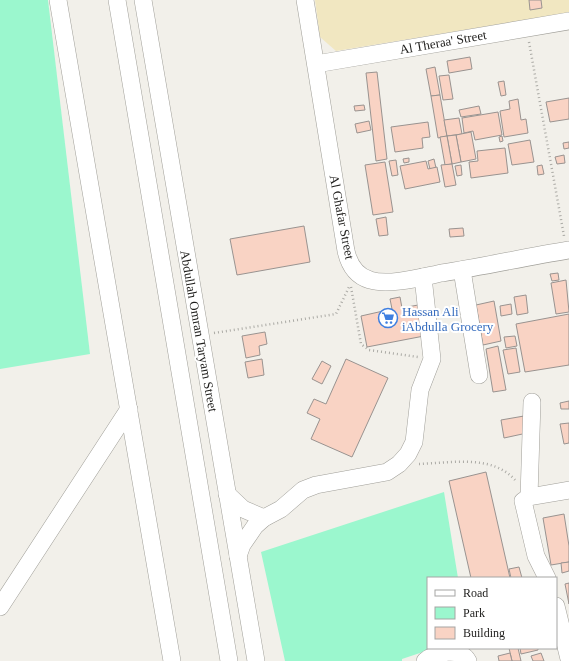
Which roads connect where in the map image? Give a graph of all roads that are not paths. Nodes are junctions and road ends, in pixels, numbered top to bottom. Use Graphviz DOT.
graph roads {
  1 [pos="58,0"];
  2 [pos="117,0"];
  3 [pos="143,0"];
  4 [pos="305,0"];
  5 [pos="569,20"];
  6 [pos="316,64"];
  7 [pos="568,250"];
  8 [pos="462,270"];
  9 [pos="423,277"];
  10 [pos="479,375"];
  11 [pos="532,402"];
  12 [pos="129,410"];
  13 [pos="569,490"];
  14 [pos="226,494"];
  15 [pos="527,497"];
  16 [pos="264,518"];
  17 [pos="238,556"];
  18 [pos="546,577"];
  19 [pos="0,607"];
  20 [pos="557,610"];
  21 [pos="569,658"];
  22 [pos="172,661"];
  23 [pos="229,661"];
  24 [pos="256,661"];
  25 [pos="425,661"];
  26 [pos="468,661"];
  1 -- 12 [label="street"];
  2 -- 23 [label="street, Abdullah Omran Taryam Street"];
  3 -- 14 [label="street, Abdullah Omran Taryam Street"];
  4 -- 6 [label="street, Al Ghafar Street"];
  5 -- 6 [label="street, Al Theraa' Street"];
  6 -- 9 [label="street, Al Ghafar Street"];
  7 -- 8 [label="street, Al Ghafar Street"];
  8 -- 9 [label="street, Al Ghafar Street"];
  8 -- 10 [label="street"];
  9 -- 16 [label="street"];
  11 -- 15 [label="street"];
  12 -- 19 [label="street"];
  12 -- 22 [label="street"];
  13 -- 15 [label="street"];
  14 -- 16 [label="street"];
  14 -- 17 [label="street, Abdullah Omran Taryam Street"];
  15 -- 18 [label="street"];
  16 -- 17 [label="street"];
  17 -- 24 [label="street, Abdullah Omran Taryam Street"];
  20 -- 21 [label="street"];
  25 -- 26 [label="street"];
}
